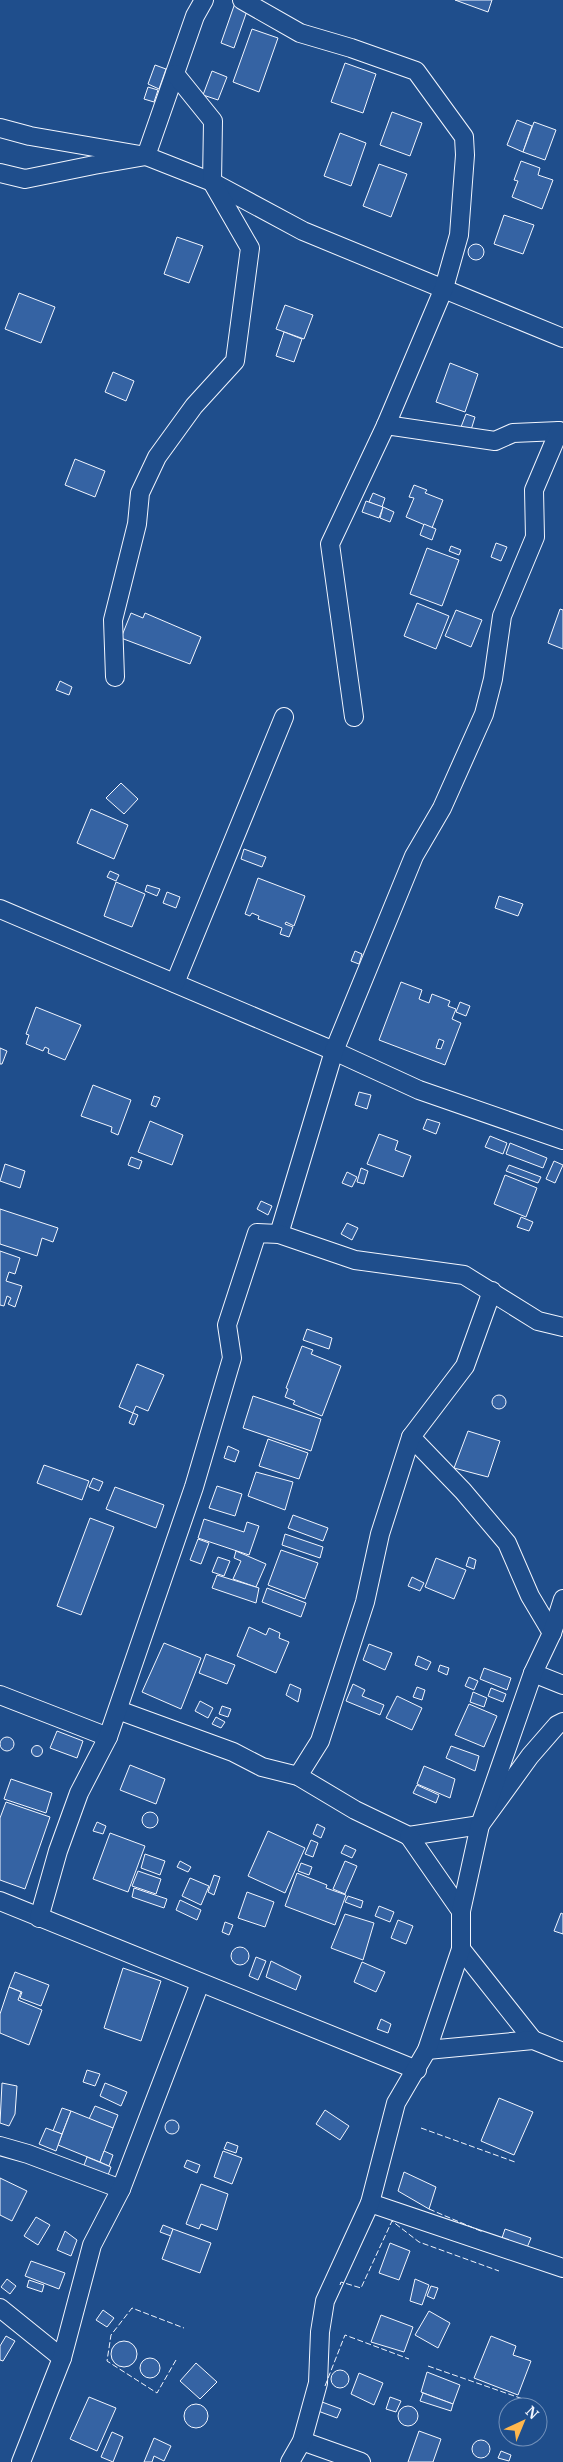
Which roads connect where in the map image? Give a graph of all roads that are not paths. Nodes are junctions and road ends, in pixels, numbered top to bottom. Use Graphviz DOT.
graph roads {
  1 [pos="204,0"];
  2 [pos="242,0"];
  3 [pos="175,74"];
  4 [pos="0,128"];
  5 [pos="146,156"];
  6 [pos="0,173"];
  7 [pos="212,182"];
  8 [pos="444,288"];
  9 [pos="563,338"];
  10 [pos="386,425"];
  11 [pos="561,432"];
  12 [pos="115,677"];
  13 [pos="284,717"];
  14 [pos="354,717"];
  15 [pos="0,909"];
  16 [pos="175,983"];
  17 [pos="334,1051"];
  18 [pos="563,1140"];
  19 [pos="279,1234"];
  20 [pos="492,1291"];
  21 [pos="563,1327"];
  22 [pos="411,1437"];
  23 [pos="563,1600"];
  24 [pos="552,1633"];
  25 [pos="533,1673"];
  26 [pos="563,1686"];
  27 [pos="0,1695"];
  28 [pos="118,1710"];
  29 [pos="563,1722"];
  30 [pos="108,1737"];
  31 [pos="298,1776"];
  32 [pos="480,1825"];
  33 [pos="409,1836"];
  34 [pos="0,1901"];
  35 [pos="461,1911"];
  36 [pos="39,1918"];
  37 [pos="461,1949"];
  38 [pos="200,1983"];
  39 [pos="534,2040"];
  40 [pos="427,2050"];
  41 [pos="563,2052"];
  42 [pos="417,2070"];
  43 [pos="0,2146"];
  44 [pos="121,2189"];
  45 [pos="370,2203"];
  46 [pos="563,2268"];
  47 [pos="0,2308"];
  48 [pos="62,2358"];
  49 [pos="302,2441"];
  50 [pos="21,2462"];
  51 [pos="290,2462"];
  52 [pos="361,2462"];
  1 -- 3 [label="street"];
  2 -- 8 [label="street"];
  3 -- 5 [label="street"];
  3 -- 7 [label="street"];
  4 -- 5 [label="street"];
  5 -- 6 [label="street"];
  5 -- 7 [label="street"];
  7 -- 8 [label="street"];
  7 -- 12 [label="street"];
  8 -- 9 [label="street"];
  8 -- 10 [label="street"];
  10 -- 11 [label="street"];
  10 -- 14 [label="street"];
  11 -- 17 [label="street"];
  13 -- 16 [label="street"];
  15 -- 16 [label="street"];
  16 -- 17 [label="street"];
  17 -- 18 [label="street"];
  17 -- 19 [label="street"];
  19 -- 20 [label="street"];
  19 -- 28 [label="street"];
  20 -- 21 [label="street"];
  20 -- 22 [label="street"];
  22 -- 24 [label="street"];
  22 -- 31 [label="street"];
  23 -- 24 [label="street"];
  24 -- 25 [label="street"];
  25 -- 26 [label="street"];
  25 -- 32 [label="street"];
  27 -- 30 [label="street"];
  28 -- 30 [label="street"];
  28 -- 31 [label="street"];
  29 -- 32 [label="street"];
  30 -- 36 [label="street"];
  31 -- 33 [label="street"];
  32 -- 33 [label="street"];
  32 -- 35 [label="street"];
  33 -- 35 [label="street"];
  34 -- 36 [label="street"];
  35 -- 37 [label="street"];
  36 -- 38 [label="street"];
  37 -- 39 [label="street"];
  37 -- 40 [label="street"];
  38 -- 42 [label="street"];
  38 -- 44 [label="street"];
  39 -- 40 [label="street"];
  39 -- 41 [label="street"];
  40 -- 42 [label="street"];
  42 -- 45 [label="street"];
  43 -- 44 [label="street"];
  44 -- 48 [label="street"];
  45 -- 46 [label="street"];
  45 -- 49 [label="street"];
  47 -- 48 [label="street"];
  48 -- 50 [label="street"];
  49 -- 51 [label="street"];
  49 -- 52 [label="street"];
}
